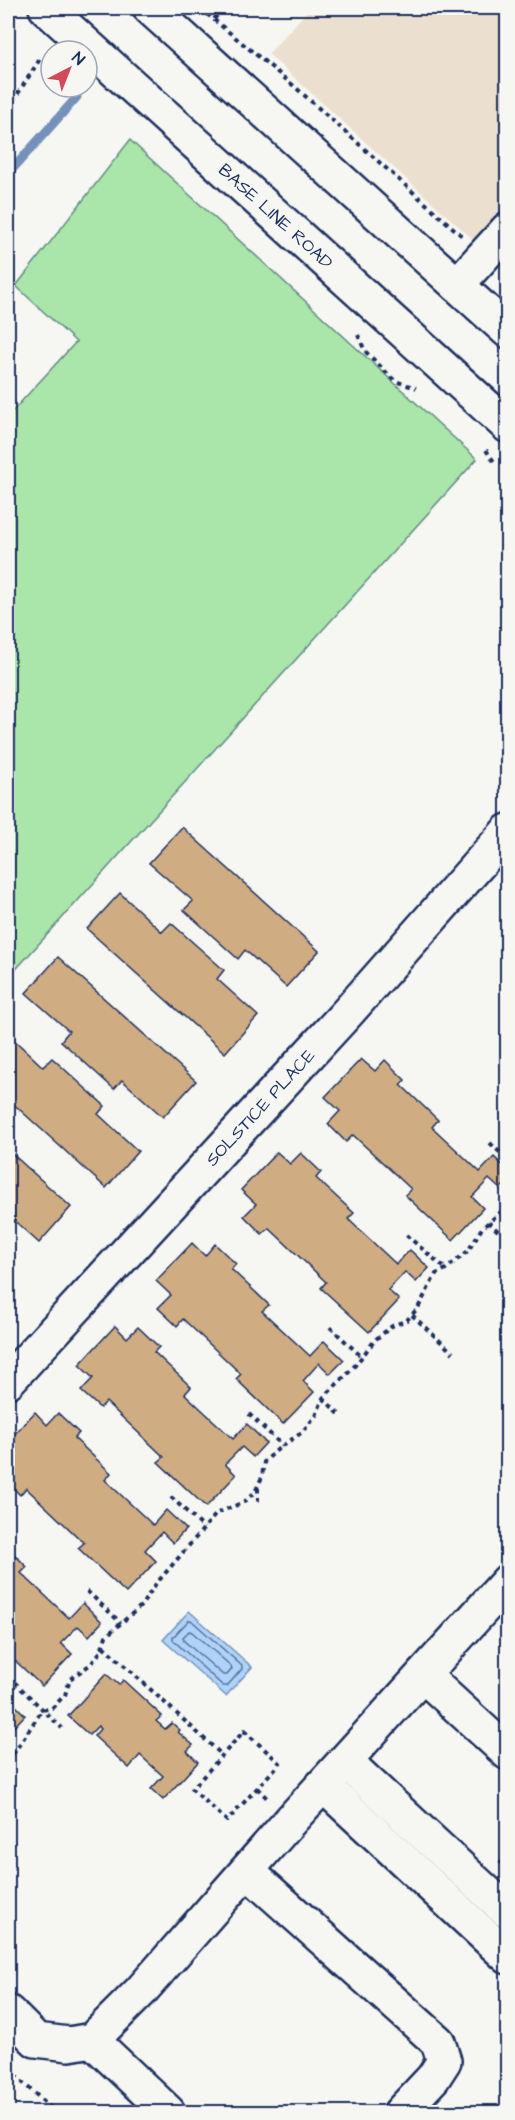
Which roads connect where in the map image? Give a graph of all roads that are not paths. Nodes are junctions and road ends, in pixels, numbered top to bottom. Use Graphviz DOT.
graph roads {
  1 [pos="45,8"];
  2 [pos="150,8"];
  3 [pos="507,229"];
  4 [pos="457,285"];
  5 [pos="507,331"];
  6 [pos="507,426"];
  7 [pos="507,831"];
  8 [pos="8,1381"];
  9 [pos="507,1581"];
  10 [pos="423,1675"];
  11 [pos="507,1753"];
  12 [pos="345,1761"];
  13 [pos="323,1785"];
  14 [pos="247,1870"];
  15 [pos="507,1912"];
  16 [pos="507,1958"];
  17 [pos="8,2012"];
  18 [pos="92,2040"];
  19 [pos="168,2112"];
  20 [pos="401,2112"];
  1 -- 6 [label="street, BASE LINE ROAD"];
  2 -- 4 [label="street"];
  3 -- 4 [label="street"];
  4 -- 5 [label="street"];
  7 -- 8 [label="street, SOLSTICE PLACE"];
  9 -- 10 [label="street"];
  10 -- 11 [label="street"];
  10 -- 12 [label="street"];
  12 -- 13 [label="street"];
  12 -- 15 [label="street"];
  13 -- 14 [label="street"];
  13 -- 16 [label="street"];
  14 -- 18 [label="street"];
  14 -- 20 [label="street"];
  17 -- 18 [label="street"];
  18 -- 19 [label="street"];
}
